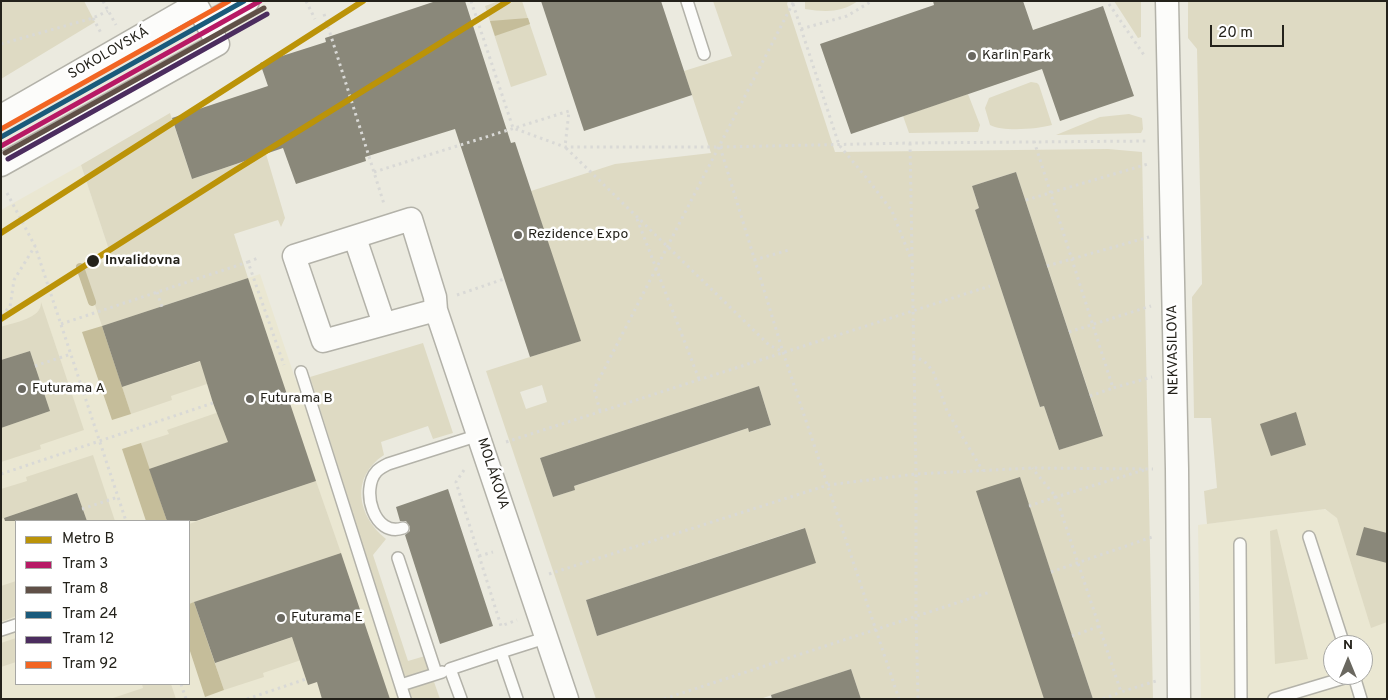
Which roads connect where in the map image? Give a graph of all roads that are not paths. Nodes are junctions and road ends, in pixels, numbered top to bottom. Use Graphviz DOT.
graph roads {
  1 [pos="248,1"];
  2 [pos="687,1"];
  3 [pos="1167,1"];
  4 [pos="196,3"];
  5 [pos="207,24"];
  6 [pos="704,54"];
  7 [pos="1,116"];
  8 [pos="1,165"];
  9 [pos="355,238"];
  10 [pos="436,310"];
  11 [pos="384,324"];
  12 [pos="301,372"];
  13 [pos="481,442"];
  14 [pos="403,528"];
  15 [pos="1308,537"];
  16 [pos="1240,544"];
  17 [pos="398,558"];
  18 [pos="15,625"];
  19 [pos="1,630"];
  20 [pos="1341,635"];
  21 [pos="546,638"];
  22 [pos="501,652"];
  23 [pos="450,669"];
  24 [pos="436,674"];
  25 [pos="1323,684"];
  26 [pos="400,685"];
  27 [pos="1357,685"];
  28 [pos="405,699"];
  29 [pos="461,699"];
  30 [pos="517,699"];
  31 [pos="567,699"];
  32 [pos="1179,699"];
  33 [pos="1241,699"];
  34 [pos="1274,699"];
  35 [pos="1361,699"];
  1 -- 5 [label="street"];
  2 -- 6 [label="lane"];
  3 -- 32 [label="street, NEKVASILOVA"];
  4 -- 5 [label="street, SOKOLOVSKÁ"];
  4 -- 7 [label="street, SOKOLOVSKÁ"];
  5 -- 8 [label="street, SOKOLOVSKÁ"];
  9 -- 10 [label="street, MOLÁKOVA"];
  9 -- 11 [label="street"];
  9 -- 11 [label="street, MOLÁKOVA"];
  10 -- 11 [label="street, MOLÁKOVA"];
  10 -- 13 [label="street, MOLÁKOVA"];
  12 -- 26 [label="lane"];
  13 -- 14 [label="lane"];
  13 -- 21 [label="street, MOLÁKOVA"];
  15 -- 20 [label="lane"];
  16 -- 33 [label="lane"];
  17 -- 24 [label="lane"];
  18 -- 19 [label="lane"];
  21 -- 22 [label="lane"];
  21 -- 31 [label="street, MOLÁKOVA"];
  22 -- 23 [label="lane"];
  22 -- 30 [label="lane"];
  23 -- 24 [label="lane"];
  23 -- 29 [label="lane"];
  24 -- 26 [label="lane"];
  25 -- 34 [label="lane"];
  26 -- 28 [label="lane"];
  27 -- 35 [label="lane"];
}
